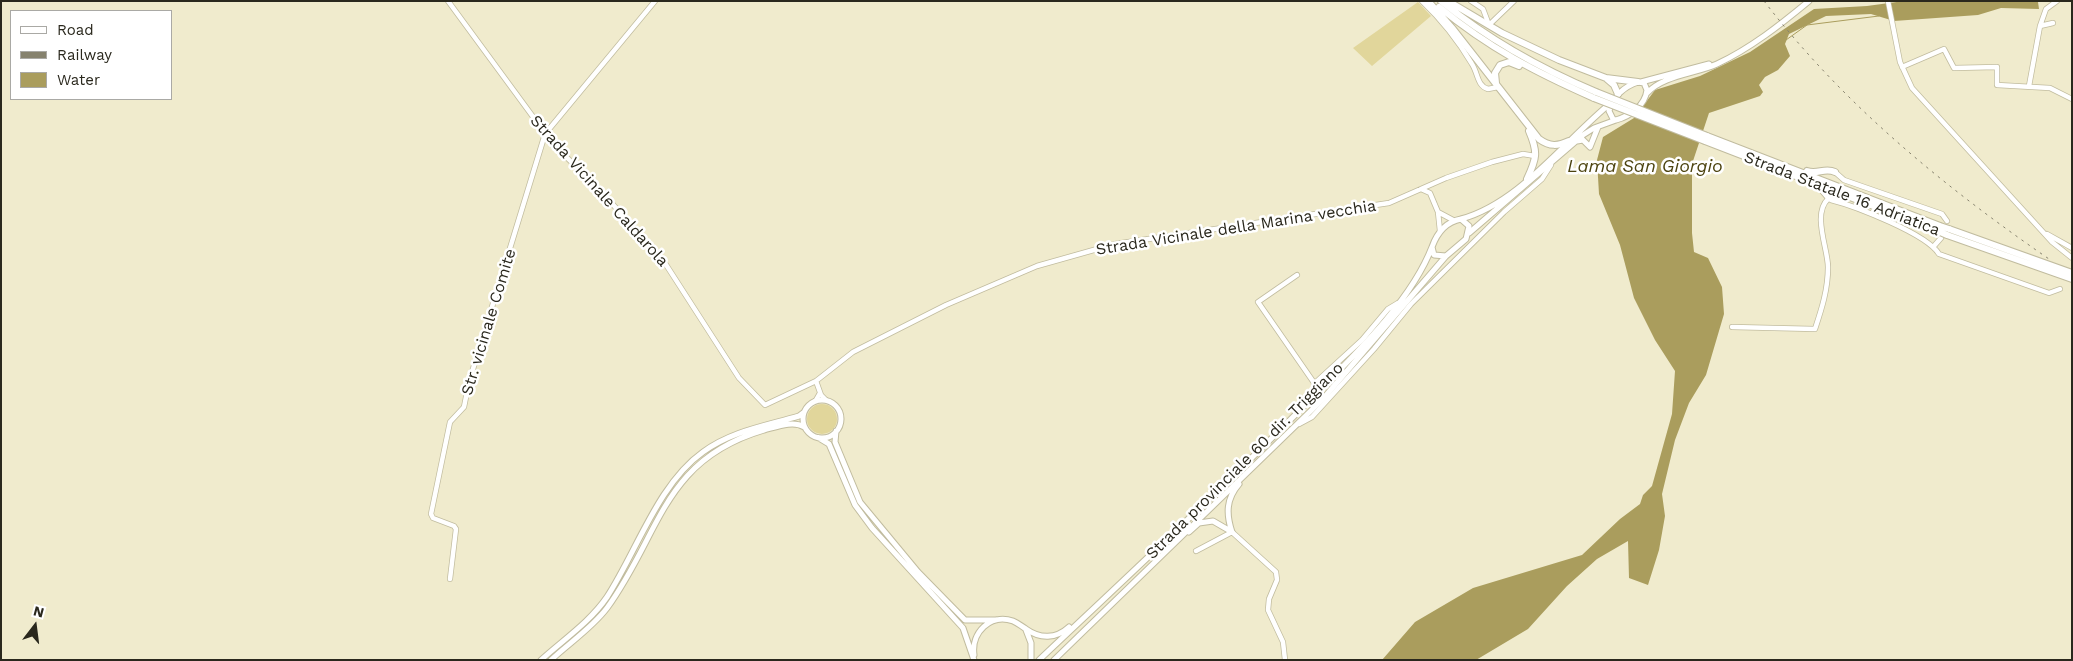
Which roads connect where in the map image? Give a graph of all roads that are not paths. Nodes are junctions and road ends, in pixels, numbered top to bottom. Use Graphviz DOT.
graph roads {
  1 [pos="448,1"];
  2 [pos="655,1"];
  3 [pos="1422,1"];
  4 [pos="1430,1"];
  5 [pos="1441,1"];
  6 [pos="1448,1"];
  7 [pos="1470,1"];
  8 [pos="1514,1"];
  9 [pos="1809,1"];
  10 [pos="1888,1"];
  11 [pos="2057,1"];
  12 [pos="2052,23"];
  13 [pos="1489,26"];
  14 [pos="2040,26"];
  15 [pos="1516,39"];
  16 [pos="1534,48"];
  17 [pos="1523,54"];
  18 [pos="1726,59"];
  19 [pos="1902,67"];
  20 [pos="1533,71"];
  21 [pos="1606,78"];
  22 [pos="1640,82"];
  23 [pos="2029,86"];
  24 [pos="1498,87"];
  25 [pos="1647,93"];
  26 [pos="1618,94"];
  27 [pos="1595,95"];
  28 [pos="2072,99"];
  29 [pos="1612,102"];
  30 [pos="1616,120"];
  31 [pos="1599,126"];
  32 [pos="1528,127"];
  33 [pos="545,134"];
  34 [pos="1706,138"];
  35 [pos="1569,141"];
  36 [pos="1577,141"];
  37 [pos="1536,156"];
  38 [pos="1774,162"];
  39 [pos="1551,165"];
  40 [pos="1835,172"];
  41 [pos="1527,179"];
  42 [pos="1434,183"];
  43 [pos="1817,185"];
  44 [pos="1421,189"];
  45 [pos="1430,193"];
  46 [pos="1828,198"];
  47 [pos="1859,198"];
  48 [pos="1438,212"];
  49 [pos="1461,219"];
  50 [pos="1453,220"];
  51 [pos="1947,221"];
  52 [pos="1440,231"];
  53 [pos="2043,231"];
  54 [pos="1943,232"];
  55 [pos="1469,233"];
  56 [pos="1934,246"];
  57 [pos="1432,247"];
  58 [pos="2072,247"];
  59 [pos="1457,248"];
  60 [pos="1462,253"];
  61 [pos="1446,256"];
  62 [pos="2072,258"];
  63 [pos="2072,273"];
  64 [pos="1297,275"];
  65 [pos="2072,279"];
  66 [pos="2060,289"];
  67 [pos="1398,303"];
  68 [pos="1732,327"];
  69 [pos="816,381"];
  70 [pos="1314,384"];
  71 [pos="1319,390"];
  72 [pos="820,393"];
  73 [pos="816,400"];
  74 [pos="826,400"];
  75 [pos="765,405"];
  76 [pos="803,413"];
  77 [pos="1295,426"];
  78 [pos="804,427"];
  79 [pos="836,431"];
  80 [pos="819,438"];
  81 [pos="1258,461"];
  82 [pos="1232,532"];
  83 [pos="1196,550"];
  84 [pos="1164,553"];
  85 [pos="450,580"];
  86 [pos="1104,598"];
  87 [pos="996,620"];
  88 [pos="1026,630"];
  89 [pos="541,660"];
  90 [pos="551,660"];
  91 [pos="975,660"];
  92 [pos="1031,660"];
  93 [pos="1039,660"];
  94 [pos="1054,660"];
  95 [pos="1285,660"];
  1 -- 33 [label="street, Strada Vicinale Caldarola"];
  2 -- 33 [label="street"];
  3 -- 24 [label="street"];
  4 -- 20 [label="highway, Strada Statale 16 Adriatica"];
  4 -- 24 [label="highway"];
  5 -- 17 [label="highway, Strada Statale 16 Adriatica"];
  6 -- 13 [label="highway"];
  7 -- 13 [label="street"];
  8 -- 13 [label="street"];
  9 -- 18 [label="main road"];
  10 -- 19 [label="street"];
  11 -- 14 [label="street"];
  12 -- 14 [label="street"];
  13 -- 15 [label="highway"];
  14 -- 23 [label="street"];
  15 -- 16 [label="highway"];
  15 -- 17 [label="highway"];
  16 -- 17 [label="highway"];
  16 -- 21 [label="highway"];
  17 -- 27 [label="highway, Strada Statale 16 Adriatica"];
  18 -- 22 [label="main road"];
  18 -- 25 [label="main road"];
  19 -- 23 [label="street"];
  19 -- 53 [label="street"];
  20 -- 24 [label="highway"];
  20 -- 27 [label="highway, Strada Statale 16 Adriatica"];
  21 -- 22 [label="highway"];
  21 -- 26 [label="highway"];
  22 -- 25 [label="main road"];
  22 -- 26 [label="main road"];
  23 -- 28 [label="street"];
  24 -- 32 [label="highway"];
  25 -- 30 [label="main road"];
  26 -- 29 [label="main road"];
  27 -- 34 [label="highway, Strada Statale 16 Adriatica, bridge"];
  29 -- 30 [label="main road"];
  29 -- 35 [label="main road"];
  30 -- 31 [label="main road"];
  31 -- 36 [label="main road"];
  31 -- 36 [label="main road"];
  32 -- 35 [label="highway"];
  32 -- 37 [label="highway"];
  33 -- 75 [label="street, Strada Vicinale Caldarola"];
  33 -- 85 [label="street, Str. vicinale Comite"];
  34 -- 38 [label="highway, Strada Statale 16 Adriatica"];
  34 -- 43 [label="highway, Strada Statale 16 Adriatica"];
  35 -- 41 [label="main road"];
  36 -- 39 [label="main road"];
  37 -- 41 [label="highway"];
  37 -- 42 [label="street, Strada Vicinale della Marina vecchia"];
  38 -- 40 [label="highway"];
  38 -- 47 [label="highway, Strada Statale 16 Adriatica"];
  39 -- 55 [label="main road"];
  39 -- 60 [label="street"];
  40 -- 47 [label="highway"];
  40 -- 51 [label="street"];
  41 -- 49 [label="main road"];
  42 -- 44 [label="street, Strada Vicinale della Marina vecchia"];
  42 -- 45 [label="street"];
  43 -- 46 [label="highway"];
  43 -- 47 [label="highway, Strada Statale 16 Adriatica"];
  44 -- 45 [label="street"];
  44 -- 69 [label="street, Strada Vicinale della Marina vecchia"];
  45 -- 48 [label="street"];
  46 -- 47 [label="highway"];
  46 -- 56 [label="street"];
  46 -- 68 [label="street"];
  47 -- 54 [label="highway, Strada Statale 16 Adriatica"];
  48 -- 50 [label="street"];
  48 -- 52 [label="street"];
  49 -- 50 [label="main road"];
  49 -- 55 [label="main road"];
  50 -- 52 [label="main road"];
  52 -- 57 [label="main road, Strada provinciale 60 dir. Triggiano"];
  53 -- 58 [label="street"];
  53 -- 62 [label="street"];
  54 -- 56 [label="street"];
  54 -- 63 [label="highway, Strada Statale 16 Adriatica"];
  54 -- 65 [label="highway, Strada Statale 16 Adriatica"];
  55 -- 59 [label="main road"];
  56 -- 66 [label="street"];
  57 -- 61 [label="main road"];
  57 -- 67 [label="main road, Strada provinciale 60 dir. Triggiano"];
  59 -- 60 [label="street"];
  59 -- 61 [label="main road"];
  60 -- 77 [label="street"];
  61 -- 77 [label="main road"];
  64 -- 70 [label="street"];
  67 -- 70 [label="street"];
  67 -- 71 [label="main road, Strada provinciale 60 dir. Triggiano"];
  69 -- 72 [label="street"];
  69 -- 75 [label="street, Strada Vicinale della Marina vecchia"];
  70 -- 71 [label="street"];
  71 -- 86 [label="main road, Strada provinciale 60 dir. Triggiano"];
  72 -- 73 [label="street"];
  72 -- 74 [label="street"];
  73 -- 74 [label="main road"];
  73 -- 76 [label="main road"];
  74 -- 79 [label="main road"];
  76 -- 78 [label="main road"];
  76 -- 89 [label="main road"];
  77 -- 81 [label="main road"];
  78 -- 80 [label="main road"];
  78 -- 90 [label="main road"];
  79 -- 80 [label="main road"];
  79 -- 87 [label="main road"];
  80 -- 91 [label="main road"];
  81 -- 82 [label="main road"];
  81 -- 84 [label="main road"];
  82 -- 83 [label="street"];
  82 -- 84 [label="main road"];
  82 -- 95 [label="street"];
  84 -- 94 [label="main road"];
  86 -- 88 [label="main road"];
  86 -- 93 [label="main road, Strada provinciale 60 dir. Triggiano"];
  87 -- 88 [label="main road"];
  87 -- 91 [label="main road"];
  88 -- 92 [label="main road"];
}
